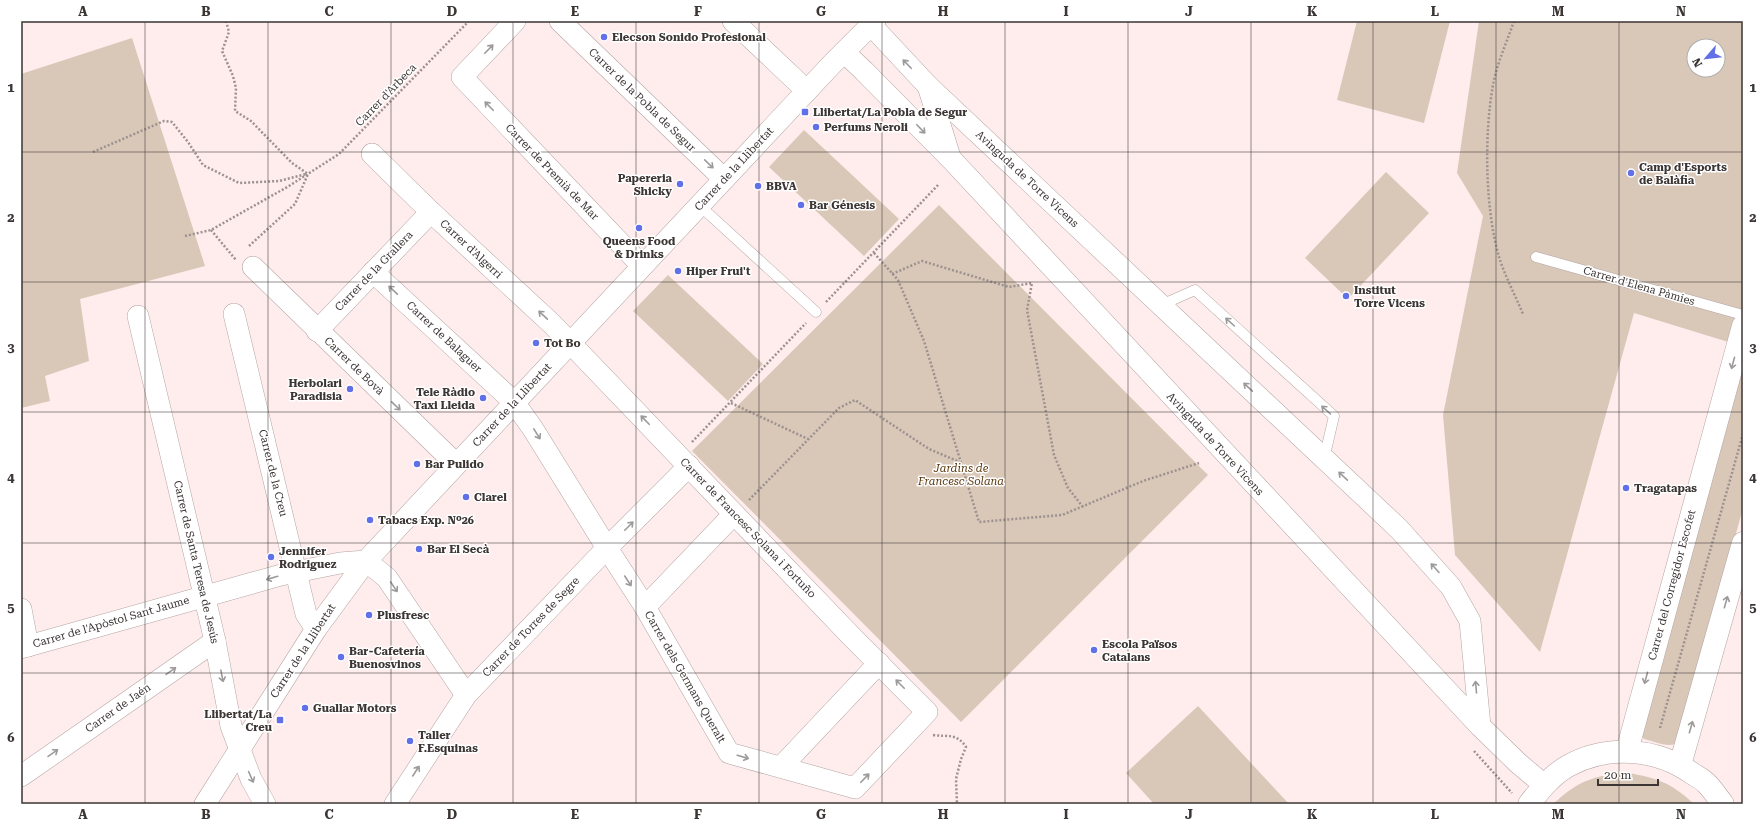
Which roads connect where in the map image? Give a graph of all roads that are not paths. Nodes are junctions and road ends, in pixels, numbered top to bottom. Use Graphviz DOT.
graph roads {
  1 [pos="516,21"];
  2 [pos="560,21"];
  3 [pos="733,21"];
  4 [pos="873,23"];
  5 [pos="844,52"];
  6 [pos="928,86"];
  7 [pos="807,91"];
  8 [pos="372,154"];
  9 [pos="952,160"];
  10 [pos="724,179"];
  11 [pos="699,206"];
  12 [pos="431,212"];
  13 [pos="246,257"];
  14 [pos="1536,257"];
  15 [pos="642,266"];
  16 [pos="373,272"];
  17 [pos="1161,305"];
  18 [pos="816,312"];
  19 [pos="234,314"];
  20 [pos="1743,315"];
  21 [pos="138,316"];
  22 [pos="1743,326"];
  23 [pos="317,331"];
  24 [pos="570,343"];
  25 [pos="514,402"];
  26 [pos="1324,458"];
  27 [pos="456,464"];
  28 [pos="689,466"];
  29 [pos="734,514"];
  30 [pos="1743,543"];
  31 [pos="607,548"];
  32 [pos="366,561"];
  33 [pos="297,572"];
  34 [pos="204,596"];
  35 [pos="645,607"];
  36 [pos="21,609"];
  37 [pos="316,629"];
  38 [pos="215,641"];
  39 [pos="25,647"];
  40 [pos="879,663"];
  41 [pos="466,695"];
  42 [pos="928,712"];
  43 [pos="1480,726"];
  44 [pos="240,749"];
  45 [pos="1627,751"];
  46 [pos="1680,765"];
  47 [pos="781,768"];
  48 [pos="21,776"];
  49 [pos="1544,785"];
  50 [pos="205,804"];
  51 [pos="265,804"];
  52 [pos="395,804"];
  53 [pos="1529,804"];
  54 [pos="1723,804"];
  15 -- 1 [label="street, Carrer de Premià de Mar, one-way"];
  2 -- 10 [label="street, Carrer de la Pobla de Segur, one-way"];
  3 -- 7 [label="street"];
  4 -- 5 [label="street, Carrer de la Llibertat"];
  6 -- 4 [label="street, Avinguda de Torre Vicens, one-way"];
  5 -- 7 [label="street, Carrer de la Llibertat"];
  5 -- 9 [label="street, Avinguda de Torre Vicens, one-way"];
  6 -- 9 [label="street, Avinguda de Torre Vicens"];
  6 -- 17 [label="street, Avinguda de Torre Vicens"];
  7 -- 10 [label="street, Carrer de la Llibertat"];
  8 -- 12 [label="street, Carrer d'Algerri"];
  9 -- 43 [label="street, Avinguda de Torre Vicens"];
  10 -- 11 [label="street, Carrer de la Llibertat"];
  11 -- 15 [label="street, Carrer de la Llibertat"];
  11 -- 18 [label="lane"];
  12 -- 16 [label="street, Carrer de la Grallera"];
  24 -- 12 [label="street, Carrer d'Algerri, one-way"];
  13 -- 23 [label="street, Carrer de Bovà"];
  14 -- 20 [label="lane, Carrer d'Elena Pàmies"];
  15 -- 24 [label="street, Carrer de la Llibertat"];
  16 -- 23 [label="street, Carrer de la Grallera"];
  25 -- 16 [label="street, Carrer de Balaguer, one-way"];
  26 -- 17 [label="street, Avinguda de Torre Vicens, one-way"];
  26 -- 17 [label="lane, one-way"];
  19 -- 33 [label="street, Carrer de la Creu"];
  21 -- 34 [label="street, Carrer de Santa Teresa de Jesús"];
  22 -- 45 [label="street, Carrer del Corregidor Escofet, one-way"];
  23 -- 27 [label="street, Carrer de Bovà, one-way"];
  24 -- 25 [label="street, Carrer de la Llibertat"];
  28 -- 24 [label="street, Carrer de Francesc Solana i Fortuño, one-way"];
  25 -- 27 [label="street, Carrer de la Llibertat"];
  25 -- 31 [label="street, Carrer dels Germans Queralt, one-way"];
  43 -- 26 [label="street, Avinguda de Torre Vicens, one-way"];
  27 -- 32 [label="street, Carrer de la Llibertat"];
  28 -- 29 [label="street, Carrer de Francesc Solana i Fortuño"];
  31 -- 28 [label="street, Carrer de Torres de Segre, one-way"];
  29 -- 35 [label="street"];
  29 -- 40 [label="street, Carrer de Francesc Solana i Fortuño"];
  46 -- 30 [label="street, one-way"];
  31 -- 35 [label="street, Carrer dels Germans Queralt, one-way"];
  31 -- 41 [label="street, Carrer de Torres de Segre"];
  32 -- 33 [label="street, Carrer de l'Apòstol Sant Jaume"];
  32 -- 37 [label="street, Carrer de la Llibertat"];
  32 -- 41 [label="street, one-way"];
  33 -- 34 [label="street, Carrer de l'Apòstol Sant Jaume, one-way"];
  33 -- 37 [label="street, Carrer de la Creu"];
  34 -- 38 [label="street, Carrer de Santa Teresa de Jesús"];
  34 -- 39 [label="street, Carrer de l'Apòstol Sant Jaume"];
  35 -- 47 [label="street, Carrer dels Germans Queralt, one-way"];
  36 -- 39 [label="street"];
  37 -- 44 [label="street, Carrer de la Llibertat"];
  38 -- 44 [label="street, Carrer de Santa Teresa de Jesús, one-way"];
  48 -- 38 [label="street, Carrer de Jaén, one-way"];
  42 -- 40 [label="street, Carrer de Francesc Solana i Fortuño, one-way"];
  40 -- 47 [label="street"];
  52 -- 41 [label="street, Carrer de Torres de Segre, one-way"];
  47 -- 42 [label="street, Carrer dels Germans Queralt, one-way"];
  43 -- 49 [label="street, Avinguda de Torre Vicens"];
  44 -- 50 [label="street, Carrer de la Llibertat"];
  44 -- 51 [label="street, Carrer de Santa Teresa de Jesús, one-way"];
  45 -- 46 [label="street"];
  45 -- 49 [label="street"];
  46 -- 54 [label="street"];
  49 -- 53 [label="street"];
}
